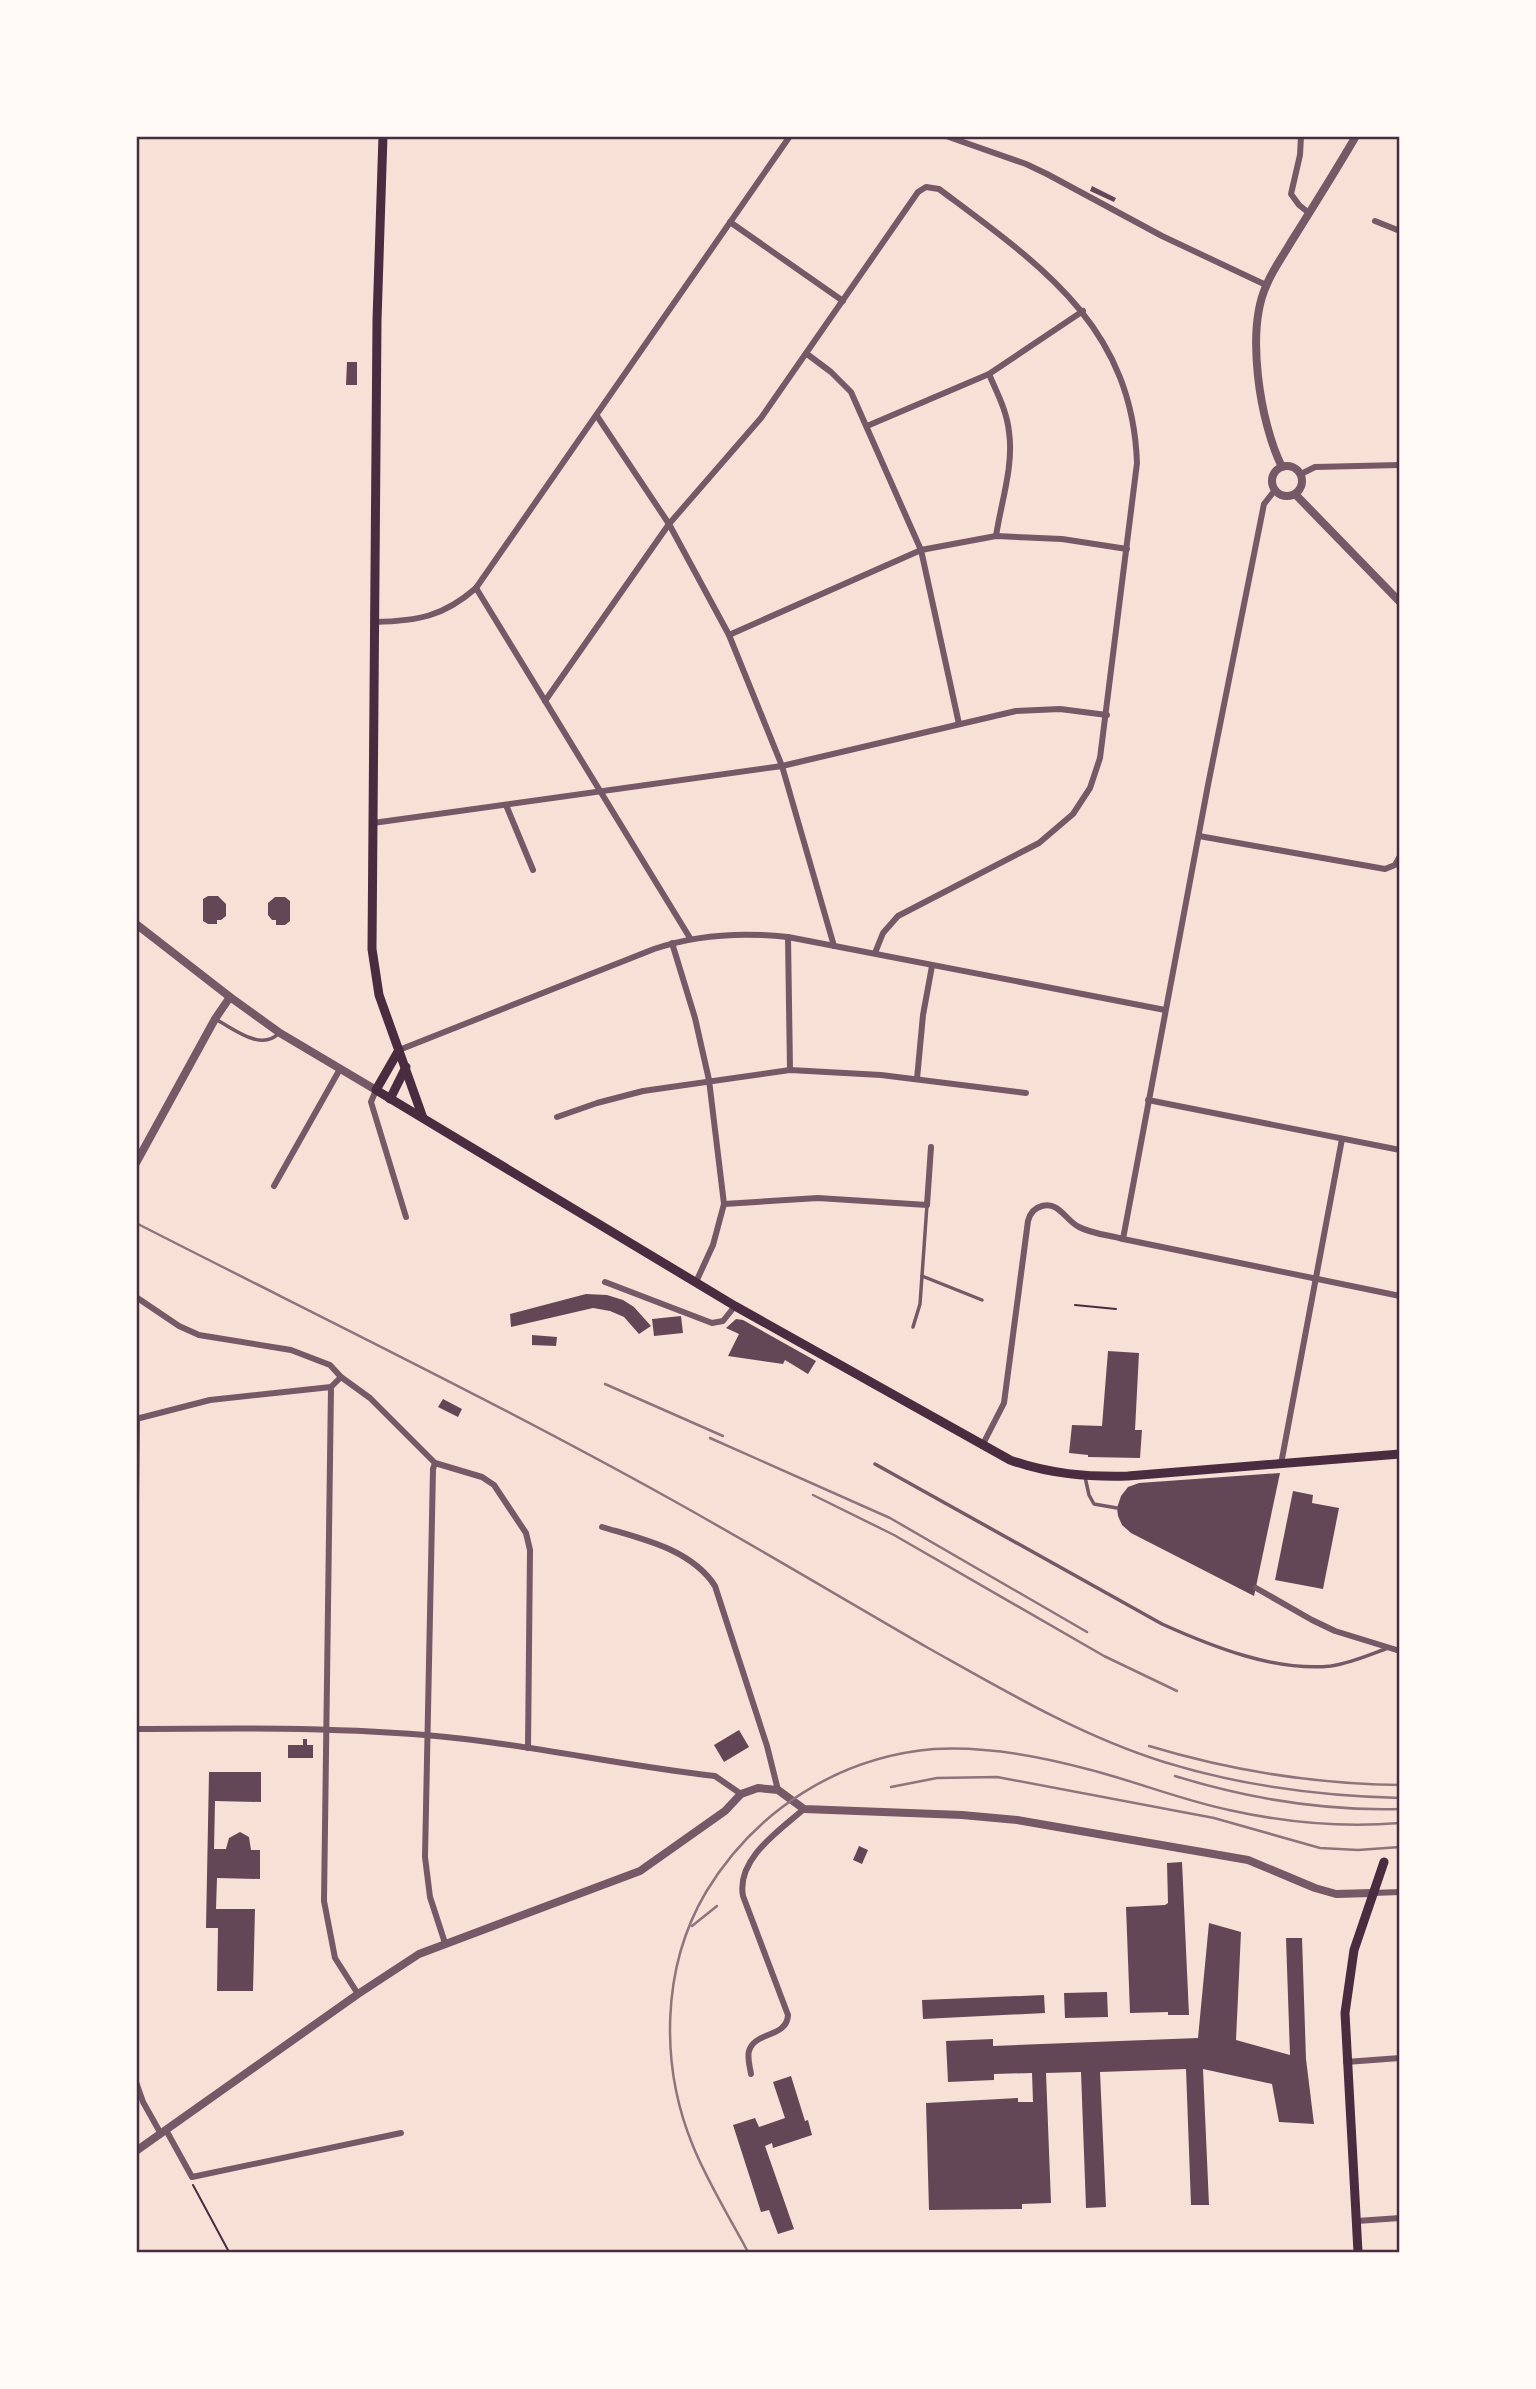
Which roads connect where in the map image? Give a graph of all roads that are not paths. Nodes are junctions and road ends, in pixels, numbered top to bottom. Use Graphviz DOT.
graph roads {
  1 [pos="383,136"];
  2 [pos="790,136"];
  3 [pos="946,136"];
  4 [pos="1301,136"];
  5 [pos="1356,136"];
  6 [pos="1309,213"];
  7 [pos="1375,221"];
  8 [pos="730,222"];
  9 [pos="1399,231"];
  10 [pos="1266,285"];
  11 [pos="843,301"];
  12 [pos="1083,312"];
  13 [pos="807,354"];
  14 [pos="989,374"];
  15 [pos="597,416"];
  16 [pos="867,426"];
  17 [pos="1399,465"];
  18 [pos="1282,467"];
  19 [pos="1301,474"];
  20 [pos="1275,490"];
  21 [pos="1295,494"];
  22 [pos="669,524"];
  23 [pos="996,536"];
  24 [pos="1127,549"];
  25 [pos="921,550"];
  26 [pos="476,588"];
  27 [pos="1399,602"];
  28 [pos="375,622"];
  29 [pos="729,635"];
  30 [pos="545,701"];
  31 [pos="1107,715"];
  32 [pos="959,724"];
  33 [pos="782,766"];
  34 [pos="600,792"];
  35 [pos="506,805"];
  36 [pos="373,822"];
  37 [pos="1199,836"];
  38 [pos="1399,858"];
  39 [pos="533,870"];
  40 [pos="136,924"];
  41 [pos="788,937"];
  42 [pos="690,938"];
  43 [pos="672,943"];
  44 [pos="834,946"];
  45 [pos="875,953"];
  46 [pos="932,966"];
  47 [pos="230,997"];
  48 [pos="1166,1010"];
  49 [pos="215,1019"];
  50 [pos="280,1033"];
  51 [pos="399,1050"];
  52 [pos="406,1067"];
  53 [pos="340,1069"];
  54 [pos="790,1070"];
  55 [pos="917,1079"];
  56 [pos="709,1080"];
  57 [pos="376,1090"];
  58 [pos="1026,1093"];
  59 [pos="390,1098"];
  60 [pos="1148,1100"];
  61 [pos="557,1117"];
  62 [pos="423,1118"];
  63 [pos="1342,1139"];
  64 [pos="931,1147"];
  65 [pos="1399,1150"];
  66 [pos="139,1159"];
  67 [pos="274,1186"];
  68 [pos="724,1204"];
  69 [pos="927,1205"];
  70 [pos="406,1217"];
  71 [pos="1123,1239"];
  72 [pos="922,1276"];
  73 [pos="1317,1279"];
  74 [pos="605,1282"];
  75 [pos="696,1282"];
  76 [pos="1399,1296"];
  77 [pos="136,1297"];
  78 [pos="982,1300"];
  79 [pos="735,1306"];
  80 [pos="913,1327"];
  81 [pos="341,1377"];
  82 [pos="331,1387"];
  83 [pos="137,1419"];
  84 [pos="982,1446"];
  85 [pos="1399,1454"];
  86 [pos="435,1462"];
  87 [pos="875,1464"];
  88 [pos="1281,1465"];
  89 [pos="1085,1476"];
  90 [pos="136,1503"];
  91 [pos="1117,1507"];
  92 [pos="602,1527"];
  93 [pos="1256,1588"];
  94 [pos="1388,1648"];
  95 [pos="1399,1651"];
  96 [pos="136,1728"];
  97 [pos="326,1729"];
  98 [pos="426,1735"];
  99 [pos="528,1748"];
  100 [pos="778,1790"];
  101 [pos="741,1794"];
  102 [pos="804,1809"];
  103 [pos="1384,1862"];
  104 [pos="1399,1892"];
  105 [pos="1372,1893"];
  106 [pos="445,1943"];
  107 [pos="358,1994"];
  108 [pos="1399,2058"];
  109 [pos="1346,2062"];
  110 [pos="751,2074"];
  111 [pos="136,2082"];
  112 [pos="163,2132"];
  113 [pos="401,2133"];
  114 [pos="136,2151"];
  115 [pos="1399,2218"];
  116 [pos="1357,2221"];
  117 [pos="1358,2252"];
  1 -- 28 [label="main road"];
  2 -- 8 [label="street"];
  3 -- 10 [label="street"];
  4 -- 6 [label="street"];
  5 -- 6 [label="street"];
  6 -- 10 [label="street"];
  7 -- 9 [label="street"];
  8 -- 11 [label="street"];
  8 -- 15 [label="street"];
  10 -- 18 [label="street"];
  11 -- 12 [label="street"];
  11 -- 13 [label="street"];
  12 -- 14 [label="street"];
  12 -- 24 [label="street"];
  13 -- 16 [label="street"];
  13 -- 22 [label="street"];
  14 -- 16 [label="street"];
  14 -- 23 [label="street"];
  15 -- 22 [label="street"];
  15 -- 26 [label="street"];
  16 -- 25 [label="street"];
  17 -- 19 [label="street"];
  18 -- 19 [label="street"];
  18 -- 20 [label="street"];
  19 -- 21 [label="street"];
  20 -- 21 [label="street"];
  20 -- 37 [label="street"];
  21 -- 27 [label="street"];
  22 -- 29 [label="street"];
  22 -- 30 [label="street"];
  23 -- 24 [label="street"];
  23 -- 25 [label="street"];
  24 -- 31 [label="street"];
  25 -- 29 [label="street"];
  25 -- 32 [label="street"];
  26 -- 28 [label="street"];
  26 -- 30 [label="street"];
  28 -- 36 [label="main road"];
  29 -- 33 [label="street"];
  30 -- 34 [label="street"];
  31 -- 32 [label="street"];
  31 -- 45 [label="street"];
  32 -- 33 [label="street"];
  33 -- 34 [label="street"];
  33 -- 44 [label="street"];
  34 -- 35 [label="street"];
  34 -- 42 [label="street"];
  35 -- 36 [label="street"];
  35 -- 39 [label="street"];
  36 -- 51 [label="main road"];
  37 -- 38 [label="street"];
  37 -- 48 [label="street"];
  40 -- 47 [label="street"];
  41 -- 42 [label="street"];
  41 -- 44 [label="street"];
  41 -- 54 [label="street"];
  42 -- 43 [label="street"];
  43 -- 51 [label="street"];
  43 -- 56 [label="street"];
  44 -- 45 [label="street"];
  45 -- 46 [label="street"];
  46 -- 48 [label="street"];
  46 -- 55 [label="street"];
  47 -- 49 [label="street"];
  47 -- 50 [label="street"];
  48 -- 60 [label="street"];
  49 -- 50 [label="lane"];
  49 -- 66 [label="street"];
  50 -- 53 [label="street"];
  51 -- 52 [label="main road"];
  51 -- 57 [label="main road"];
  52 -- 59 [label="main road"];
  52 -- 62 [label="main road"];
  53 -- 57 [label="street"];
  53 -- 67 [label="street"];
  54 -- 55 [label="street"];
  54 -- 56 [label="street"];
  55 -- 58 [label="street"];
  56 -- 61 [label="street"];
  56 -- 68 [label="street"];
  57 -- 59 [label="main road"];
  57 -- 70 [label="street"];
  59 -- 62 [label="main road"];
  60 -- 63 [label="street"];
  60 -- 71 [label="street"];
  62 -- 75 [label="main road"];
  63 -- 65 [label="street"];
  63 -- 73 [label="street"];
  64 -- 69 [label="street"];
  68 -- 69 [label="street"];
  68 -- 75 [label="street"];
  69 -- 72 [label="lane"];
  71 -- 73 [label="street"];
  71 -- 84 [label="street"];
  72 -- 78 [label="lane"];
  72 -- 80 [label="lane"];
  73 -- 76 [label="street"];
  73 -- 88 [label="street"];
  74 -- 79 [label="street"];
  75 -- 79 [label="main road"];
  77 -- 81 [label="street"];
  79 -- 84 [label="main road"];
  81 -- 82 [label="street"];
  81 -- 86 [label="street"];
  82 -- 83 [label="street"];
  82 -- 97 [label="street"];
  83 -- 90 [label="street"];
  84 -- 89 [label="main road"];
  85 -- 88 [label="main road"];
  86 -- 98 [label="street"];
  86 -- 99 [label="street"];
  87 -- 94 [label="lane"];
  88 -- 89 [label="main road"];
  89 -- 91 [label="lane"];
  92 -- 100 [label="street"];
  93 -- 94 [label="street"];
  94 -- 95 [label="street"];
  96 -- 97 [label="street"];
  97 -- 98 [label="street"];
  97 -- 107 [label="street"];
  98 -- 99 [label="street"];
  98 -- 106 [label="street"];
  99 -- 101 [label="street"];
  100 -- 101 [label="street"];
  100 -- 102 [label="street"];
  101 -- 106 [label="street"];
  102 -- 105 [label="street"];
  102 -- 110 [label="street"];
  103 -- 105 [label="main road"];
  104 -- 105 [label="street"];
  105 -- 109 [label="main road"];
  106 -- 107 [label="street"];
  107 -- 112 [label="street"];
  108 -- 109 [label="street"];
  109 -- 116 [label="main road"];
  111 -- 112 [label="street"];
  112 -- 113 [label="street"];
  112 -- 114 [label="street"];
  115 -- 116 [label="street"];
  116 -- 117 [label="main road"];
}
